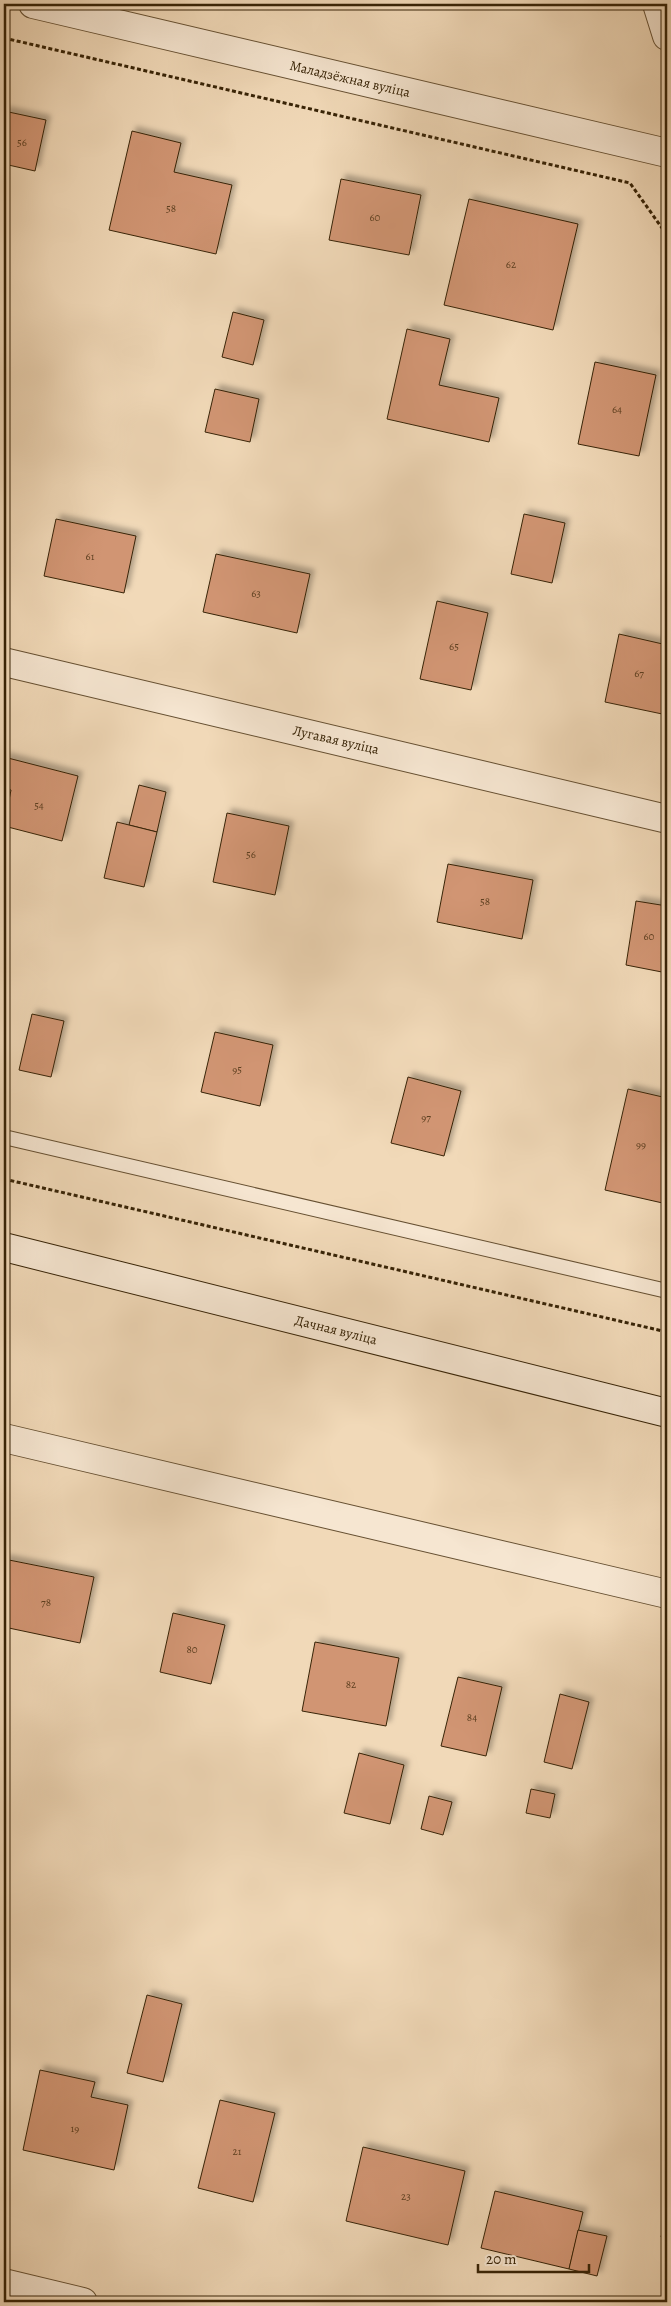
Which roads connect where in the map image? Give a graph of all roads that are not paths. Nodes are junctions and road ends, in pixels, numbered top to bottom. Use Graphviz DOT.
graph roads {
  1 [pos="33,4"];
  2 [pos="657,4"];
  3 [pos="667,36"];
  4 [pos="667,153"];
  5 [pos="4,662"];
  6 [pos="667,819"];
  7 [pos="4,1137"];
  8 [pos="4,1247"];
  9 [pos="667,1291"];
  10 [pos="667,1413"];
  11 [pos="4,1438"];
  12 [pos="667,1594"];
  13 [pos="4,2283"];
  14 [pos="83,2302"];
  1 -- 4 [label="street, Маладзёжная вуліца"];
  2 -- 3 [label="street"];
  5 -- 6 [label="street, Лугавая вуліца"];
  7 -- 9 [label="lane"];
  8 -- 10 [label="street, Дачная вуліца"];
  11 -- 12 [label="street"];
  13 -- 14 [label="street"];
}
